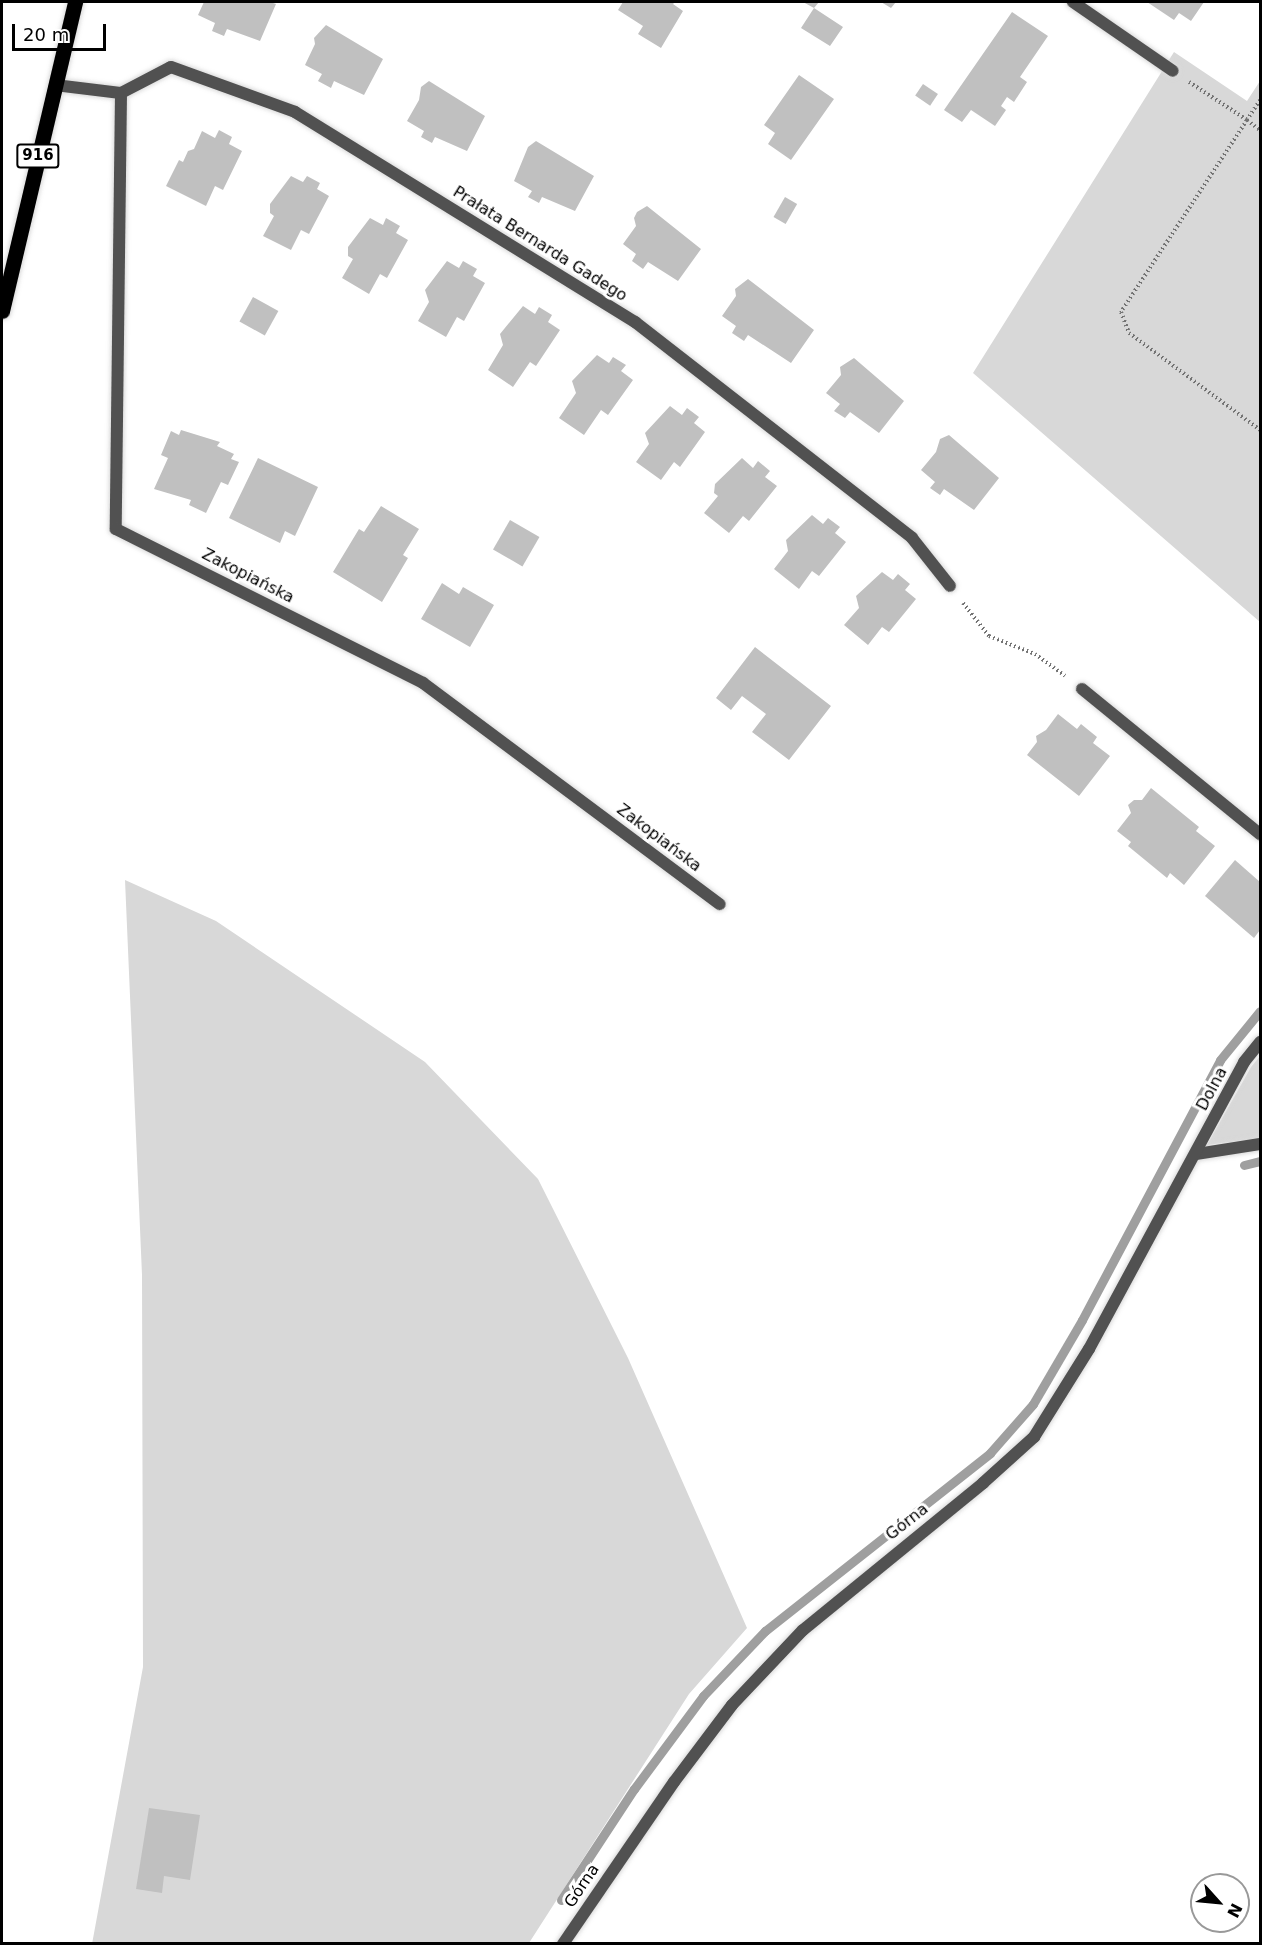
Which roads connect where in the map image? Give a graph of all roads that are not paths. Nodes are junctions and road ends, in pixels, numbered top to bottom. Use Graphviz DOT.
graph roads {
  1 [pos="75,2"];
  2 [pos="1073,2"];
  3 [pos="1173,71"];
  4 [pos="55,85"];
  5 [pos="121,93"];
  6 [pos="2,312"];
  7 [pos="950,586"];
  8 [pos="1082,688"];
  9 [pos="1260,834"];
  10 [pos="720,904"];
  11 [pos="1260,1042"];
  12 [pos="1260,1144"];
  13 [pos="1197,1154"];
  14 [pos="563,1944"];
  1 -- 4 [label="main road, 916"];
  2 -- 3 [label="street"];
  4 -- 5 [label="street"];
  4 -- 6 [label="main road, 916"];
  5 -- 7 [label="street, Prałata Bernarda Gadego"];
  5 -- 10 [label="street, Zakopiańska"];
  8 -- 9 [label="street"];
  11 -- 13 [label="street, Dolna"];
  12 -- 13 [label="street"];
  13 -- 14 [label="street, Górna"];
}
